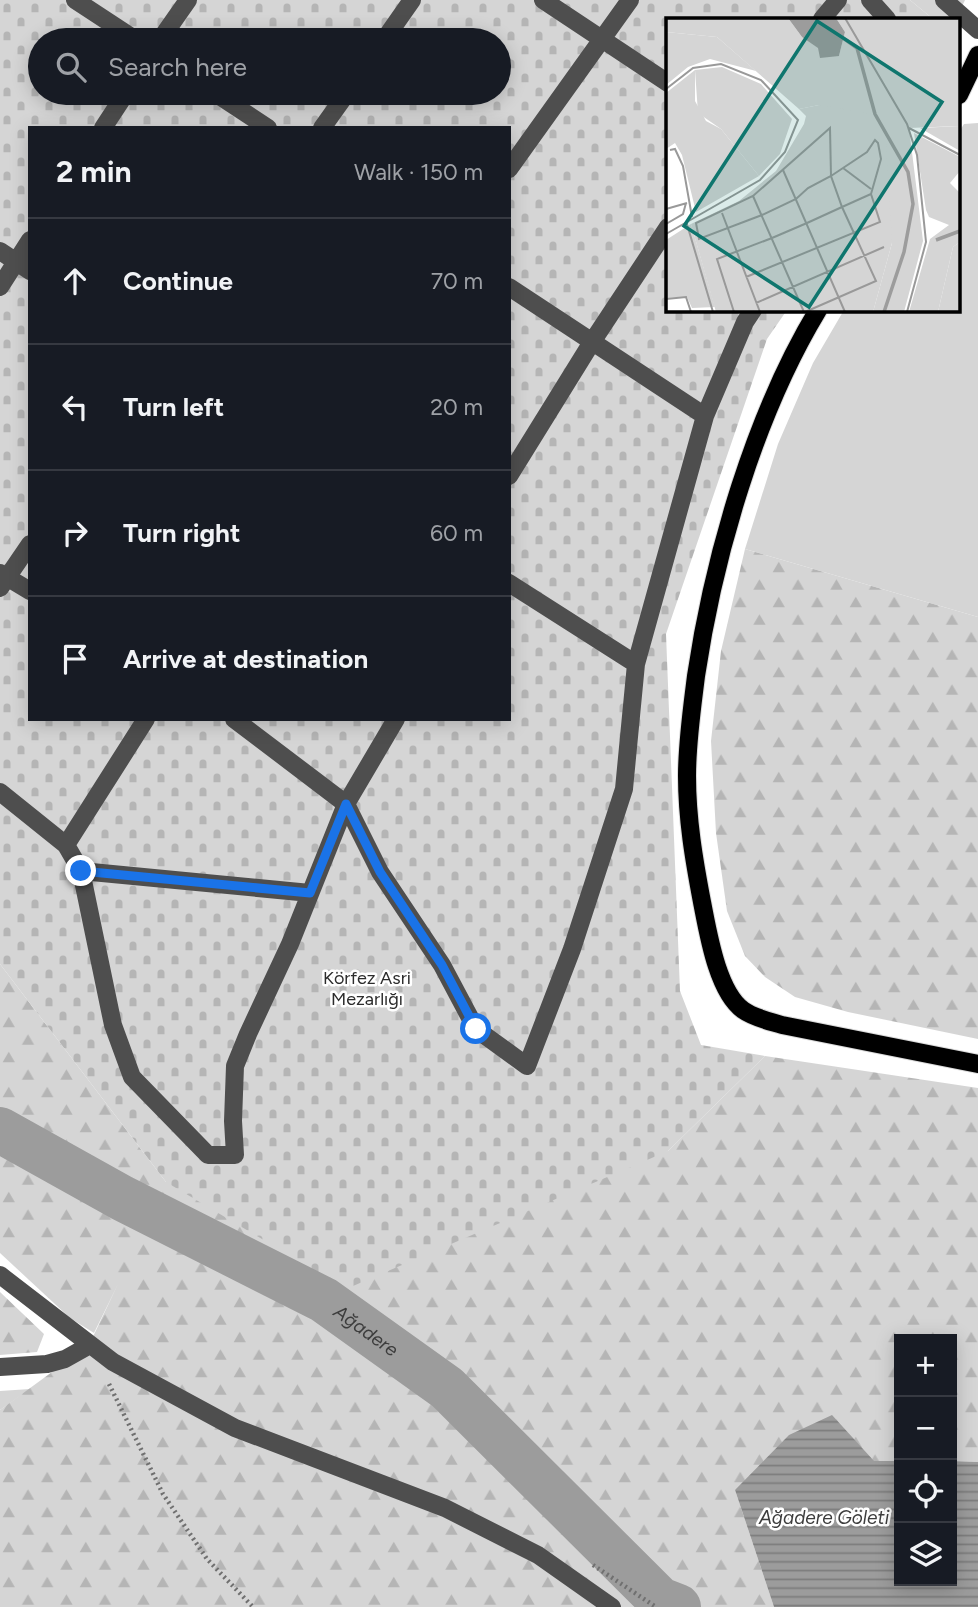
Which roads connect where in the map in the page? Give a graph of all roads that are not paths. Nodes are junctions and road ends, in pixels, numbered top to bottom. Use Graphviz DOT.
graph roads {
  1 [pos="75,0"];
  2 [pos="188,0"];
  3 [pos="412,0"];
  4 [pos="543,0"];
  5 [pos="630,0"];
  6 [pos="838,0"];
  7 [pos="870,0"];
  8 [pos="944,0"];
  9 [pos="823,18"];
  10 [pos="886,18"];
  11 [pos="117,28"];
  12 [pos="168,28"];
  13 [pos="392,28"];
  14 [pos="978,30"];
  15 [pos="601,38"];
  16 [pos="978,55"];
  17 [pos="666,82"];
  18 [pos="973,83"];
  19 [pos="117,105"];
  20 [pos="233,105"];
  21 [pos="338,105"];
  22 [pos="104,126"];
  23 [pos="265,126"];
  24 [pos="323,126"];
  25 [pos="511,166"];
  26 [pos="666,230"];
  27 [pos="28,248"];
  28 [pos="0,251"];
  29 [pos="23,267"];
  30 [pos="0,287"];
  31 [pos="511,288"];
  32 [pos="752,312"];
  33 [pos="817,312"];
  34 [pos="592,342"];
  35 [pos="705,416"];
  36 [pos="511,473"];
  37 [pos="28,546"];
  38 [pos="2,579"];
  39 [pos="511,584"];
  40 [pos="28,589"];
  41 [pos="636,664"];
  42 [pos="145,721"];
  43 [pos="237,721"];
  44 [pos="395,721"];
  45 [pos="0,792"];
  46 [pos="346,804"];
  47 [pos="66,845"];
  48 [pos="81,871"];
  49 [pos="310,893"];
  50 [pos="978,1064"];
  51 [pos="0,1275"];
  52 [pos="89,1345"];
  53 [pos="0,1367"];
  54 [pos="612,1607"];
  1 -- 11 [label="street"];
  2 -- 12 [label="street"];
  3 -- 13 [label="street"];
  4 -- 15 [label="street"];
  5 -- 15 [label="street"];
  6 -- 9 [label="street"];
  7 -- 10 [label="street"];
  8 -- 14 [label="street"];
  15 -- 17 [label="street"];
  15 -- 25 [label="street"];
  16 -- 18 [label="main road"];
  19 -- 22 [label="street"];
  20 -- 23 [label="street"];
  21 -- 24 [label="street"];
  26 -- 34 [label="street"];
  27 -- 29 [label="street"];
  28 -- 29 [label="street"];
  29 -- 30 [label="street"];
  31 -- 34 [label="street"];
  32 -- 35 [label="street"];
  33 -- 50 [label="main road"];
  34 -- 35 [label="street"];
  34 -- 36 [label="street"];
  35 -- 41 [label="street"];
  37 -- 38 [label="street"];
  38 -- 40 [label="street"];
  39 -- 41 [label="street"];
  41 -- 46 [label="street"];
  42 -- 47 [label="street"];
  43 -- 46 [label="street"];
  44 -- 46 [label="street"];
  45 -- 47 [label="street"];
  46 -- 49 [label="street"];
  47 -- 48 [label="street"];
  48 -- 49 [label="street"];
  48 -- 49 [label="street"];
  51 -- 52 [label="street"];
  52 -- 53 [label="street"];
  52 -- 54 [label="street"];
}
